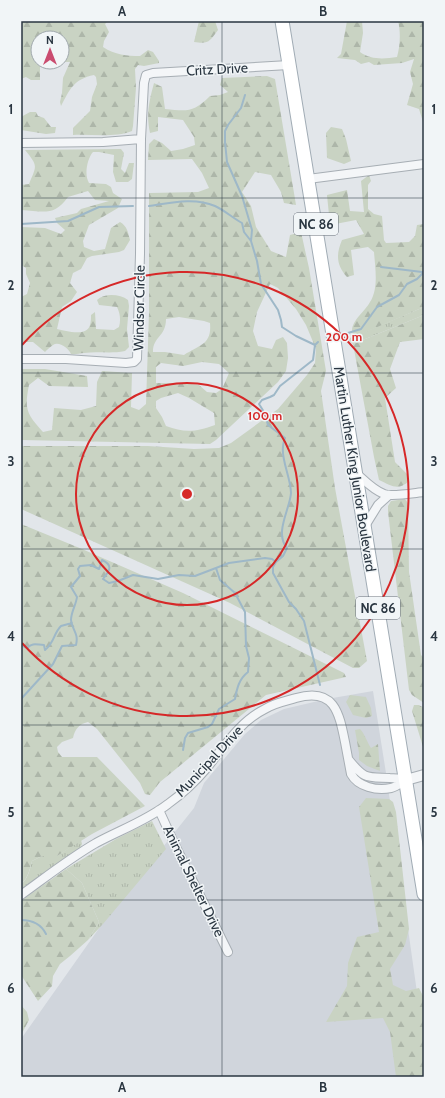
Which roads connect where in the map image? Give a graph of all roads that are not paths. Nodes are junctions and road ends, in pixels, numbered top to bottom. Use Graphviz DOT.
graph roads {
  1 [pos="282,21"];
  2 [pos="289,65"];
  3 [pos="146,76"];
  4 [pos="141,139"];
  5 [pos="21,143"];
  6 [pos="424,164"];
  7 [pos="308,179"];
  8 [pos="21,359"];
  9 [pos="356,473"];
  10 [pos="424,492"];
  11 [pos="390,495"];
  12 [pos="365,526"];
  13 [pos="424,775"];
  14 [pos="406,780"];
  15 [pos="159,810"];
  16 [pos="424,894"];
  17 [pos="21,895"];
  18 [pos="228,952"];
  1 -- 2 [label="main road, Martin Luther King Junior Boulevard / NC 86"];
  2 -- 3 [label="street, Critz Drive"];
  2 -- 7 [label="main road, Martin Luther King Junior Boulevard / NC 86"];
  3 -- 4 [label="street, Windsor Circle"];
  4 -- 5 [label="street"];
  4 -- 8 [label="street, Windsor Circle"];
  6 -- 7 [label="street"];
  7 -- 9 [label="main road, Martin Luther King Junior Boulevard / NC 86"];
  9 -- 11 [label="street"];
  9 -- 12 [label="main road, Martin Luther King Junior Boulevard / NC 86"];
  10 -- 11 [label="street"];
  11 -- 12 [label="street"];
  12 -- 14 [label="main road, Martin Luther King Junior Boulevard / NC 86"];
  13 -- 14 [label="street"];
  14 -- 15 [label="street, Municipal Drive"];
  14 -- 16 [label="main road, Martin Luther King Junior Boulevard / NC 86"];
  15 -- 17 [label="street, Municipal Drive"];
  15 -- 18 [label="street, Animal Shelter Drive"];
}
